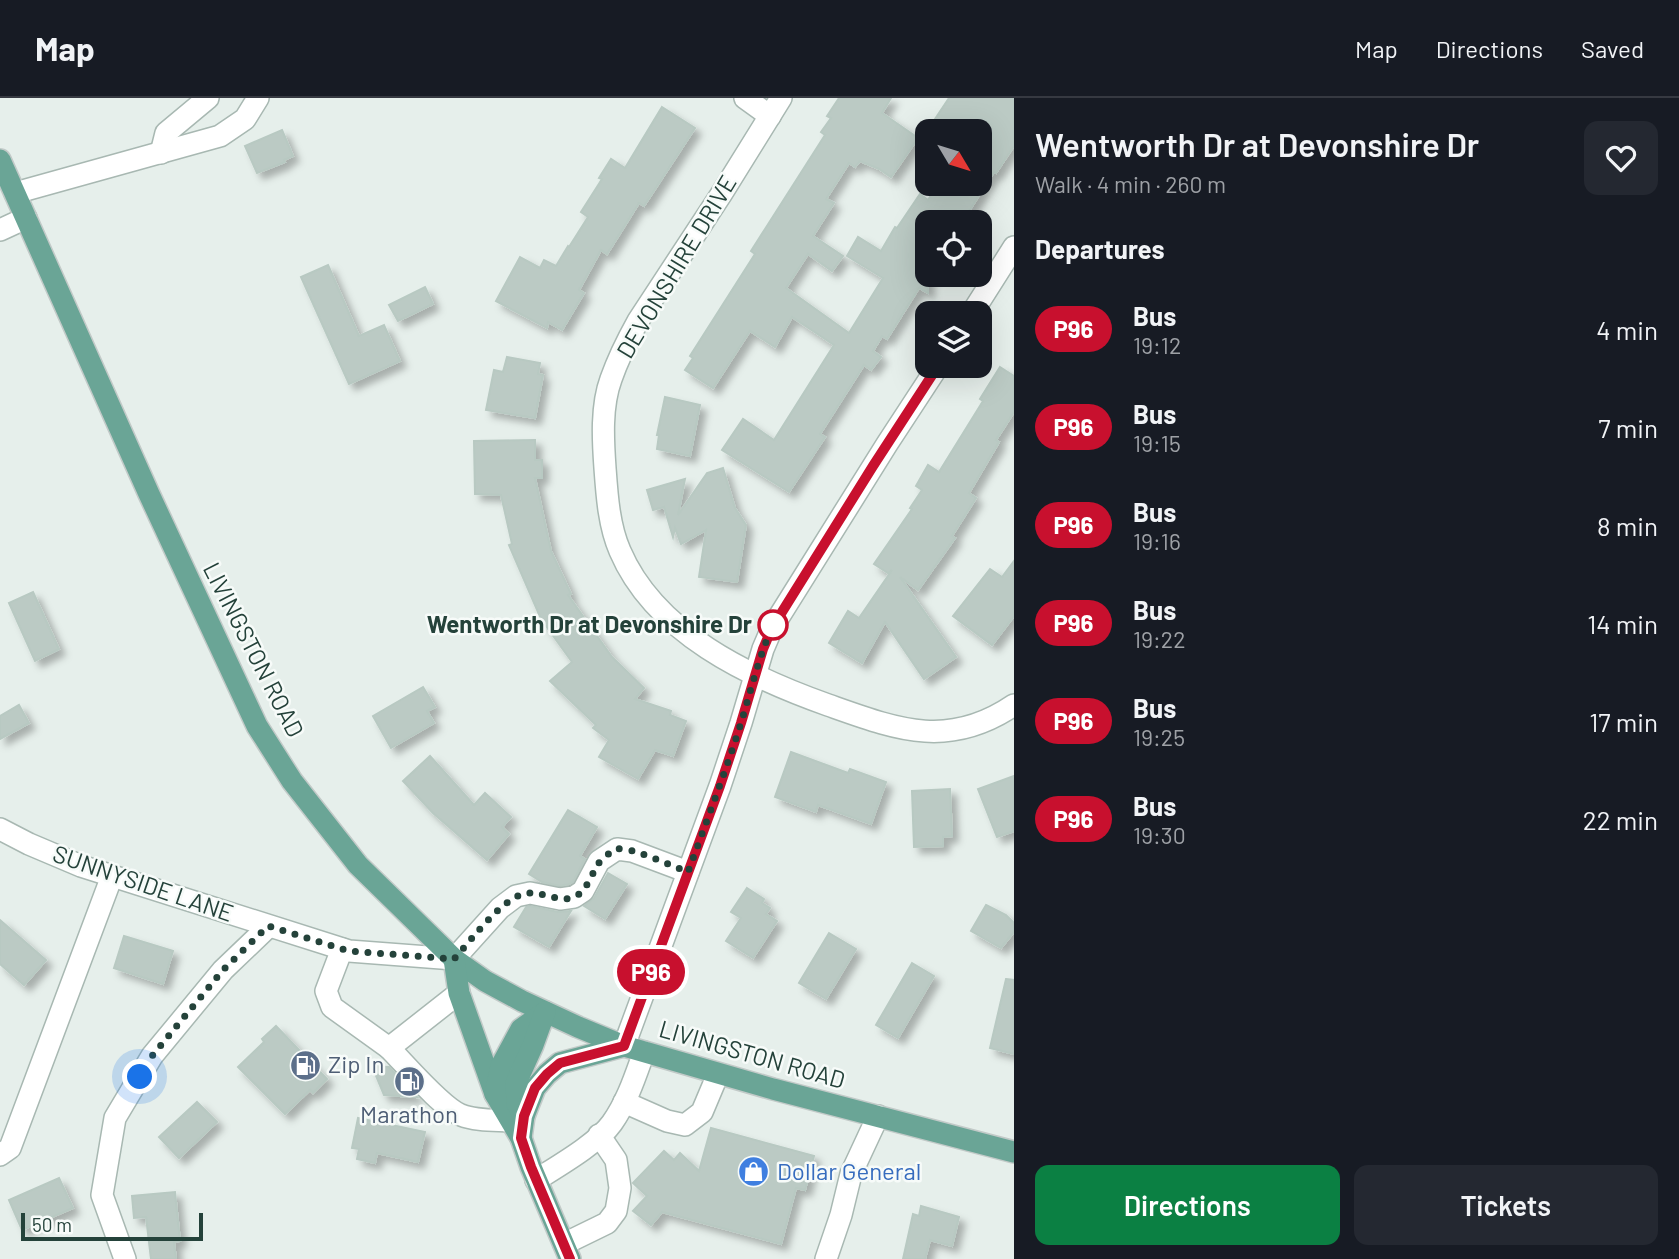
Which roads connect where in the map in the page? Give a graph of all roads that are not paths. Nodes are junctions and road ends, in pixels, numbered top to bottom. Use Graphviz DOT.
graph roads {
  1 [pos="208,98"];
  2 [pos="258,98"];
  3 [pos="746,98"];
  4 [pos="775,107"];
  5 [pos="161,153"];
  6 [pos="0,160"];
  7 [pos="15,193"];
  8 [pos="26,218"];
  9 [pos="0,230"];
  10 [pos="1014,247"];
  11 [pos="980,301"];
  12 [pos="930,378"];
  13 [pos="755,676"];
  14 [pos="1014,705"];
  15 [pos="0,829"];
  16 [pos="688,872"];
  17 [pos="113,876"];
  18 [pos="268,926"];
  19 [pos="342,949"];
  20 [pos="454,959"];
  21 [pos="459,993"];
  22 [pos="545,1012"];
  23 [pos="389,1048"];
  24 [pos="634,1049"];
  25 [pos="718,1074"];
  26 [pos="624,1102"];
  27 [pos="511,1116"];
  28 [pos="877,1116"];
  29 [pos="599,1135"];
  30 [pos="1014,1152"];
  31 [pos="0,1155"];
  32 [pos="537,1180"];
  33 [pos="567,1252"];
  34 [pos="125,1259"];
  35 [pos="826,1259"];
  1 -- 5 [label="street"];
  2 -- 5 [label="street"];
  3 -- 4 [label="street"];
  4 -- 13 [label="street, DEVONSHIRE DRIVE"];
  5 -- 7 [label="street"];
  6 -- 7 [label="main road, LIVINGSTON ROAD"];
  7 -- 8 [label="main road, LIVINGSTON ROAD"];
  8 -- 9 [label="street"];
  8 -- 20 [label="main road, LIVINGSTON ROAD"];
  10 -- 11 [label="street"];
  12 -- 13 [label="street"];
  13 -- 14 [label="street, DEVONSHIRE DRIVE"];
  13 -- 16 [label="street"];
  15 -- 17 [label="street, SUNNYSIDE LANE"];
  16 -- 20 [label="street"];
  16 -- 24 [label="street"];
  17 -- 18 [label="street, SUNNYSIDE LANE"];
  17 -- 31 [label="street"];
  18 -- 19 [label="street, SUNNYSIDE LANE"];
  18 -- 34 [label="street"];
  19 -- 20 [label="street, SUNNYSIDE LANE"];
  19 -- 23 [label="street"];
  20 -- 21 [label="main road"];
  20 -- 22 [label="main road, LIVINGSTON ROAD"];
  21 -- 23 [label="street"];
  21 -- 27 [label="main road"];
  22 -- 24 [label="main road, LIVINGSTON ROAD"];
  22 -- 27 [label="main road"];
  22 -- 27 [label="main road"];
  23 -- 27 [label="street"];
  24 -- 25 [label="main road, LIVINGSTON ROAD"];
  24 -- 26 [label="street"];
  24 -- 27 [label="main road"];
  25 -- 26 [label="street"];
  25 -- 28 [label="main road, LIVINGSTON ROAD"];
  26 -- 29 [label="street"];
  27 -- 32 [label="main road"];
  28 -- 30 [label="main road, LIVINGSTON ROAD"];
  28 -- 35 [label="street"];
  29 -- 32 [label="street"];
  29 -- 33 [label="street"];
  32 -- 33 [label="main road"];
}
